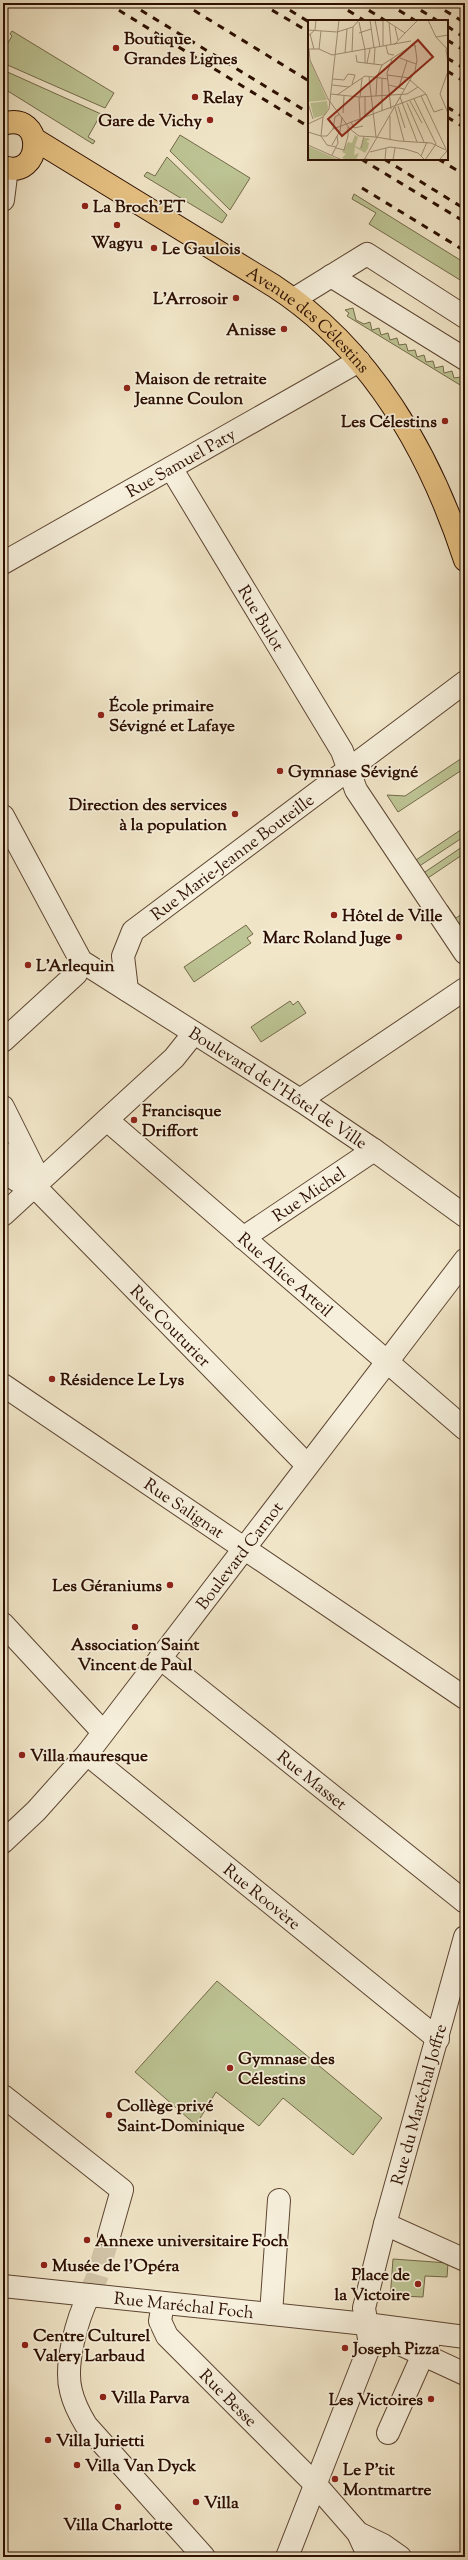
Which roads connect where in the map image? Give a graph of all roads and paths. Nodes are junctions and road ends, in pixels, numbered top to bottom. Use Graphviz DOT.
graph roads {
  1 [pos="7,120"];
  2 [pos="34,139"];
  3 [pos="65,156"];
  4 [pos="29,161"];
  5 [pos="5,168"];
  6 [pos="3,200"];
  7 [pos="390,255"];
  8 [pos="331,276"];
  9 [pos="435,291"];
  10 [pos="294,299"];
  11 [pos="465,316"];
  12 [pos="465,359"];
  13 [pos="359,361"];
  14 [pos="171,468"];
  15 [pos="463,549"];
  16 [pos="3,563"];
  17 [pos="465,682"];
  18 [pos="349,769"];
  19 [pos="3,816"];
  20 [pos="465,953"];
  21 [pos="85,963"];
  22 [pos="465,989"];
  23 [pos="127,990"];
  24 [pos="194,1033"];
  25 [pos="3,1041"];
  26 [pos="300,1100"];
  27 [pos="3,1107"];
  28 [pos="107,1120"];
  29 [pos="374,1150"];
  30 [pos="3,1153"];
  31 [pos="34,1187"];
  32 [pos="3,1215"];
  33 [pos="465,1216"];
  34 [pos="243,1238"];
  35 [pos="465,1260"];
  36 [pos="387,1361"];
  37 [pos="3,1385"];
  38 [pos="465,1429"];
  39 [pos="307,1465"];
  40 [pos="243,1548"];
  41 [pos="3,1624"];
  42 [pos="160,1658"];
  43 [pos="465,1698"];
  44 [pos="103,1732"];
  45 [pos="87,1754"];
  46 [pos="3,1842"];
  47 [pos="465,1902"];
  48 [pos="465,1937"];
  49 [pos="438,2039"];
  50 [pos="3,2096"];
  51 [pos="279,2200"];
  52 [pos="385,2224"];
  53 [pos="110,2236"];
  54 [pos="465,2260"];
  55 [pos="3,2286"];
  56 [pos="89,2295"];
  57 [pos="163,2303"];
  58 [pos="271,2314"];
  59 [pos="366,2324"];
  60 [pos="433,2333"];
  61 [pos="465,2337"];
  62 [pos="423,2355"];
  63 [pos="465,2374"];
  64 [pos="388,2434"];
  65 [pos="316,2485"];
  66 [pos="358,2533"];
  67 [pos="204,2557"];
  68 [pos="287,2557"];
  69 [pos="369,2557"];
  70 [pos="400,2557"];
  1 -- 2 [label="main road, Avenue des Célestins"];
  2 -- 3 [label="main road, Avenue des Célestins"];
  2 -- 4 [label="main road"];
  3 -- 4 [label="main road"];
  3 -- 10 [label="main road, Avenue des Célestins"];
  4 -- 5 [label="main road"];
  5 -- 6 [label="street"];
  7 -- 9 [label="street"];
  8 -- 9 [label="street"];
  8 -- 10 [label="street"];
  8 -- 12 [label="street"];
  9 -- 11 [label="street"];
  10 -- 13 [label="main road, Avenue des Célestins"];
  13 -- 14 [label="street, Rue Samuel Paty"];
  13 -- 15 [label="main road, Avenue des Célestins"];
  14 -- 16 [label="street, Rue Samuel Paty"];
  14 -- 18 [label="street, Rue Bulot"];
  17 -- 18 [label="street, Rue Marie-Jeanne Bouteille"];
  18 -- 20 [label="street, Rue Bulot"];
  18 -- 23 [label="street, Rue Marie-Jeanne Bouteille"];
  19 -- 21 [label="street"];
  21 -- 23 [label="street, Boulevard de l'Hôtel de Ville"];
  21 -- 25 [label="street"];
  22 -- 26 [label="street"];
  23 -- 24 [label="street, Boulevard de l'Hôtel de Ville"];
  24 -- 26 [label="street, Boulevard de l'Hôtel de Ville"];
  24 -- 28 [label="street"];
  26 -- 29 [label="street, Boulevard de l'Hôtel de Ville"];
  27 -- 31 [label="street"];
  28 -- 31 [label="street"];
  28 -- 34 [label="street, Rue Alice Arteil"];
  29 -- 33 [label="street, Boulevard de l'Hôtel de Ville"];
  29 -- 34 [label="street, Rue Michel"];
  30 -- 31 [label="street"];
  31 -- 32 [label="street"];
  31 -- 39 [label="street, Rue Couturier"];
  34 -- 36 [label="street, Rue Alice Arteil"];
  35 -- 36 [label="street, Boulevard Carnot"];
  36 -- 38 [label="street, Rue Alice Arteil"];
  36 -- 39 [label="street, Boulevard Carnot"];
  37 -- 40 [label="street, Rue Salignat"];
  39 -- 40 [label="street, Boulevard Carnot"];
  40 -- 42 [label="street, Boulevard Carnot"];
  40 -- 43 [label="street, Rue Salignat"];
  41 -- 44 [label="street"];
  42 -- 44 [label="street, Boulevard Carnot"];
  42 -- 47 [label="street, Rue Masset"];
  44 -- 45 [label="street, Boulevard Carnot"];
  45 -- 46 [label="street, Boulevard Carnot"];
  45 -- 49 [label="street, Rue Roovère"];
  48 -- 49 [label="street, Rue du Maréchal Joffre"];
  49 -- 52 [label="street, Rue du Maréchal Joffre"];
  50 -- 53 [label="street"];
  51 -- 58 [label="street"];
  52 -- 54 [label="street"];
  52 -- 59 [label="street"];
  55 -- 56 [label="street, Rue Maréchal Foch"];
  56 -- 57 [label="street, Rue Maréchal Foch"];
  56 -- 67 [label="street"];
  57 -- 58 [label="street, Rue Maréchal Foch"];
  57 -- 65 [label="street, Rue Besse"];
  58 -- 59 [label="street, Rue Maréchal Foch"];
  59 -- 60 [label="street"];
  59 -- 62 [label="street"];
  59 -- 65 [label="street"];
  60 -- 61 [label="street"];
  60 -- 62 [label="street"];
  62 -- 63 [label="street"];
  62 -- 64 [label="street"];
  65 -- 66 [label="street, Rue Besse"];
  65 -- 68 [label="street"];
  66 -- 69 [label="street"];
  66 -- 70 [label="street"];
}
